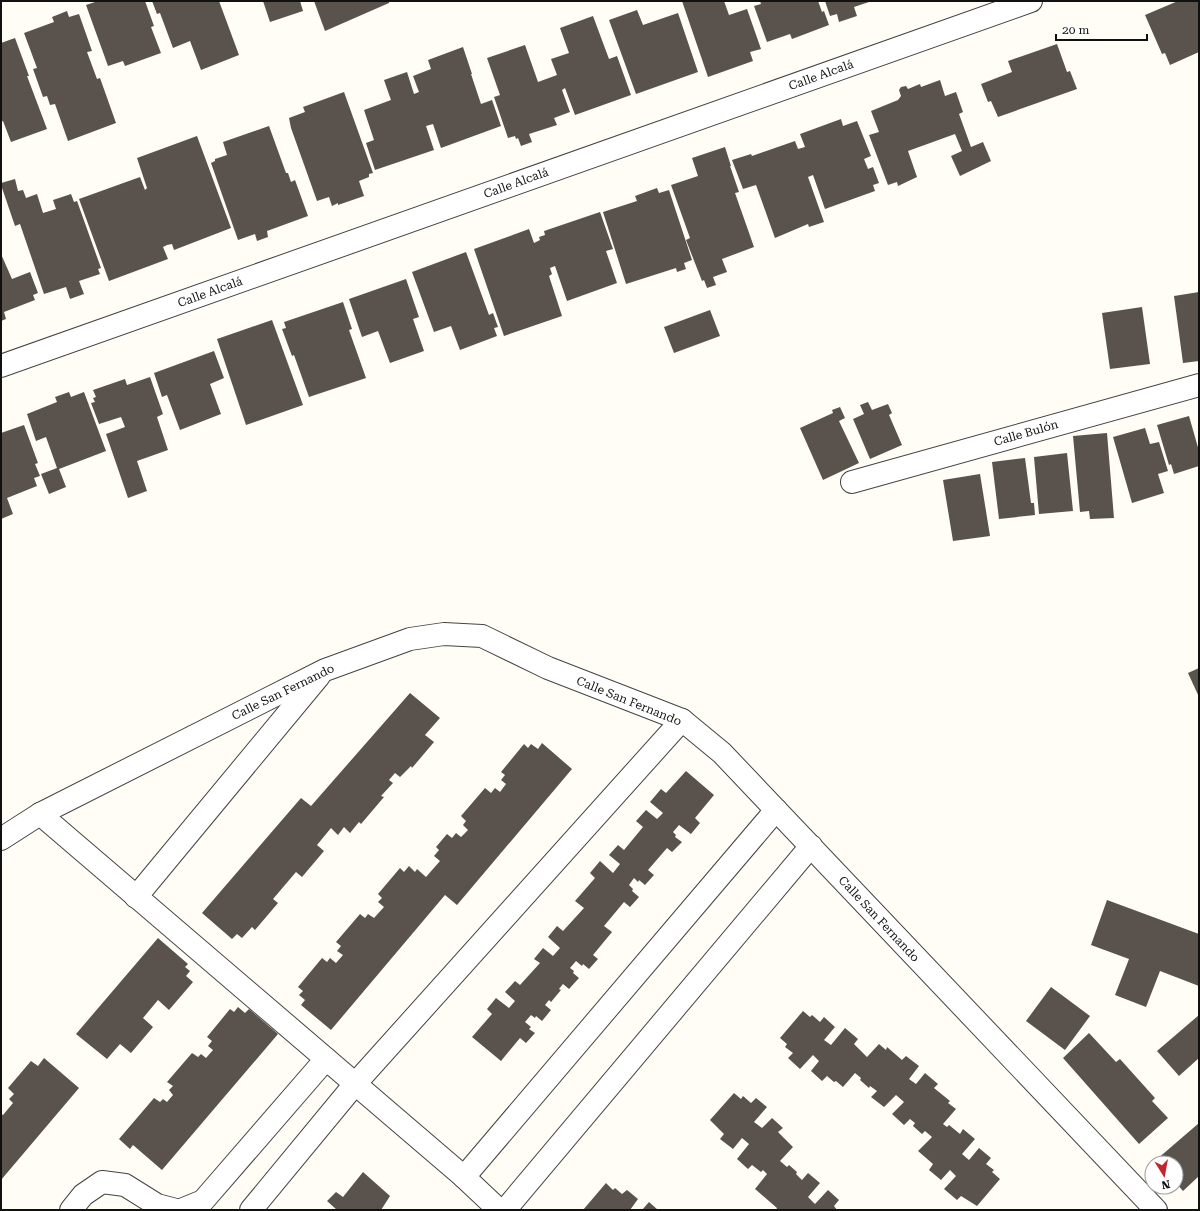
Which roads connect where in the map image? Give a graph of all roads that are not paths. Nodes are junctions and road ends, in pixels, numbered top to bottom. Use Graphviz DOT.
graph roads {
  1 [pos="1031,1"];
  2 [pos="1,366"];
  3 [pos="1199,385"];
  4 [pos="852,482"];
  5 [pos="325,670"];
  6 [pos="682,720"];
  7 [pos="776,810"];
  8 [pos="40,814"];
  9 [pos="1,839"];
  10 [pos="811,846"];
  11 [pos="136,897"];
  12 [pos="326,1059"];
  13 [pos="355,1084"];
  14 [pos="464,1177"];
  15 [pos="71,1210"];
  16 [pos="176,1210"];
  17 [pos="181,1210"];
  18 [pos="251,1210"];
  19 [pos="499,1210"];
  20 [pos="505,1210"];
  21 [pos="1156,1210"];
  1 -- 2 [label="street, Calle Alcalá"];
  3 -- 4 [label="street, Calle Bulón"];
  5 -- 6 [label="street, Calle San Fernando"];
  5 -- 8 [label="street, Calle San Fernando"];
  5 -- 11 [label="street"];
  6 -- 7 [label="street, Calle San Fernando"];
  6 -- 13 [label="street"];
  7 -- 10 [label="street, Calle San Fernando"];
  7 -- 14 [label="street"];
  8 -- 9 [label="street, Calle San Fernando"];
  8 -- 11 [label="street"];
  10 -- 20 [label="street"];
  10 -- 21 [label="street, Calle San Fernando"];
  11 -- 12 [label="street"];
  12 -- 13 [label="street"];
  12 -- 17 [label="street"];
  13 -- 14 [label="street"];
  13 -- 18 [label="street"];
  14 -- 19 [label="street"];
  15 -- 16 [label="street"];
}
